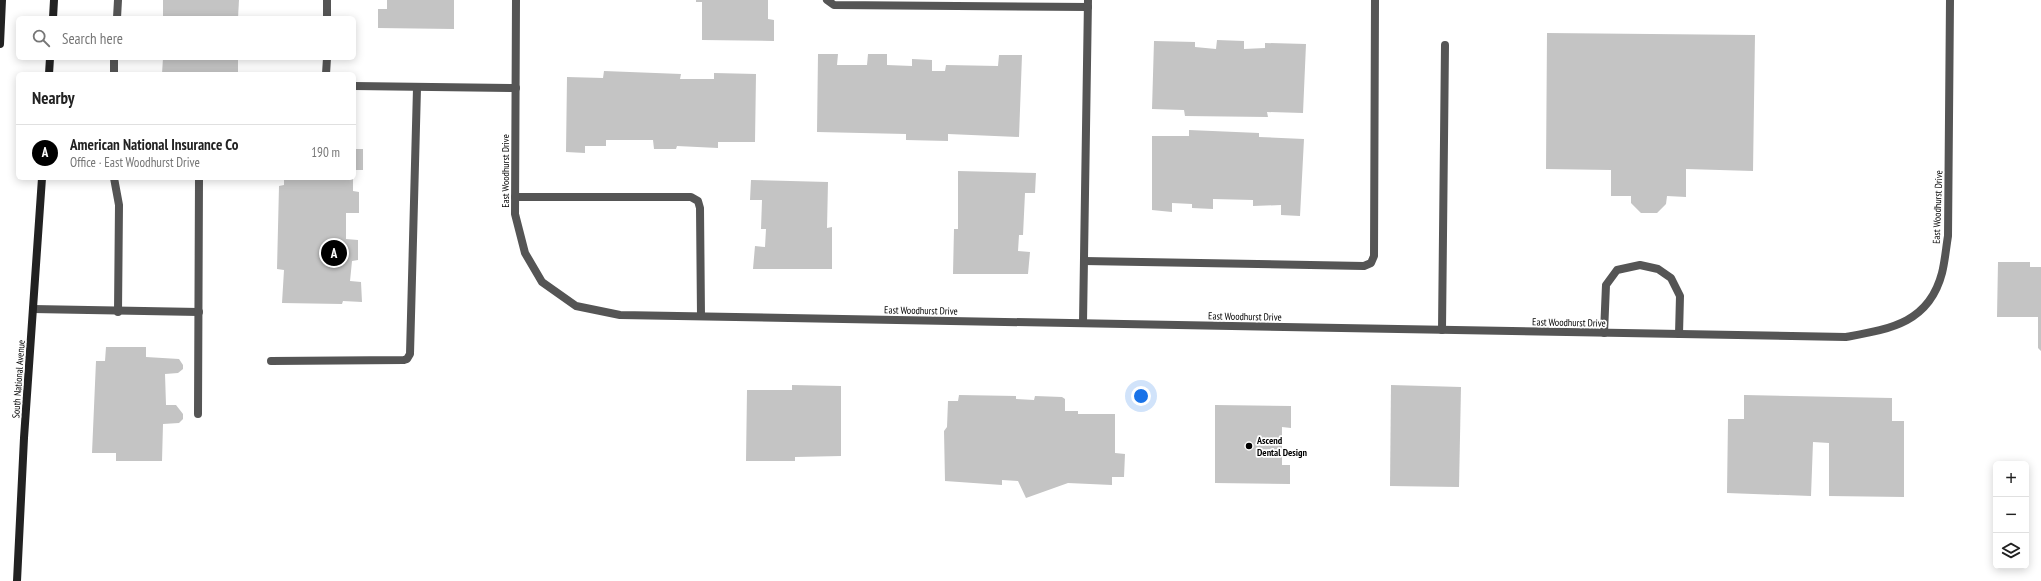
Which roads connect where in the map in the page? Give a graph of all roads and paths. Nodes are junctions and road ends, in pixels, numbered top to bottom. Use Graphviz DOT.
graph roads {
  1 [pos="2,0"];
  2 [pos="54,0"];
  3 [pos="118,0"];
  4 [pos="327,0"];
  5 [pos="516,0"];
  6 [pos="827,0"];
  7 [pos="1375,0"];
  8 [pos="1950,0"];
  9 [pos="915,2"];
  10 [pos="997,3"];
  11 [pos="1088,3"];
  12 [pos="53,16"];
  13 [pos="117,16"];
  14 [pos="327,16"];
  15 [pos="0,44"];
  16 [pos="1445,45"];
  17 [pos="50,60"];
  18 [pos="114,60"];
  19 [pos="327,60"];
  20 [pos="49,72"];
  21 [pos="114,72"];
  22 [pos="326,72"];
  23 [pos="356,86"];
  24 [pos="417,88"];
  25 [pos="516,88"];
  26 [pos="42,180"];
  27 [pos="114,180"];
  28 [pos="199,180"];
  29 [pos="515,197"];
  30 [pos="1084,261"];
  31 [pos="33,309"];
  32 [pos="118,312"];
  33 [pos="200,312"];
  34 [pos="701,316"];
  35 [pos="1083,323"];
  36 [pos="1442,330"];
  37 [pos="1604,333"];
  38 [pos="1679,334"];
  39 [pos="271,361"];
  40 [pos="198,414"];
  41 [pos="17,581"];
  1 -- 15 [label="main road"];
  2 -- 12 [label="main road"];
  3 -- 13 [label="street"];
  4 -- 14 [label="street"];
  5 -- 25 [label="street, East Woodhurst Drive"];
  6 -- 9 [label="street"];
  7 -- 30 [label="street"];
  8 -- 38 [label="street, East Woodhurst Drive"];
  9 -- 10 [label="street"];
  10 -- 11 [label="street"];
  11 -- 30 [label="street"];
  16 -- 36 [label="street"];
  17 -- 20 [label="main road"];
  18 -- 21 [label="street"];
  19 -- 22 [label="street"];
  23 -- 24 [label="street"];
  24 -- 25 [label="street"];
  24 -- 39 [label="street"];
  25 -- 29 [label="street, East Woodhurst Drive"];
  26 -- 31 [label="main road, South National Avenue"];
  27 -- 32 [label="street"];
  28 -- 33 [label="street"];
  29 -- 34 [label="street, East Woodhurst Drive"];
  29 -- 34 [label="street"];
  30 -- 35 [label="street"];
  31 -- 32 [label="street"];
  31 -- 41 [label="main road, South National Avenue"];
  32 -- 33 [label="street"];
  33 -- 40 [label="street"];
  34 -- 35 [label="street, East Woodhurst Drive"];
  35 -- 36 [label="street, East Woodhurst Drive"];
  36 -- 37 [label="street, East Woodhurst Drive"];
  37 -- 38 [label="street, East Woodhurst Drive"];
  37 -- 38 [label="street"];
}
